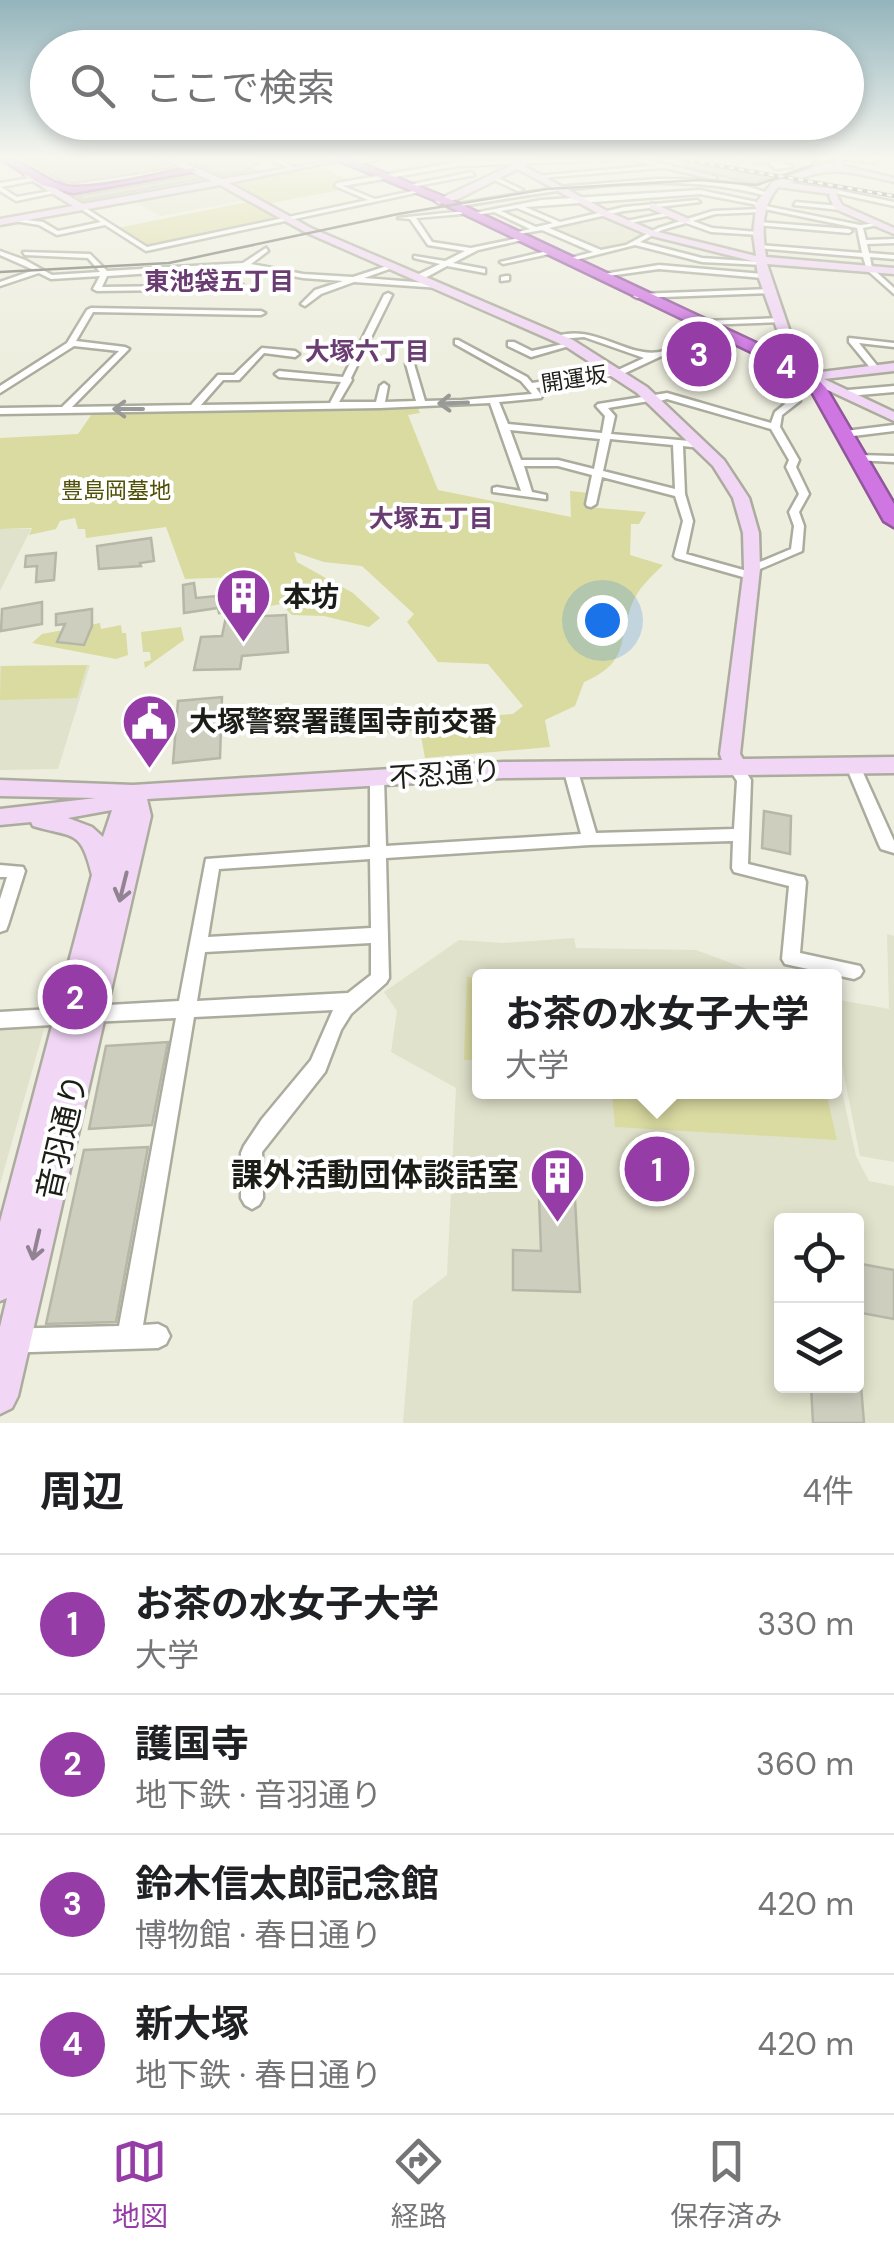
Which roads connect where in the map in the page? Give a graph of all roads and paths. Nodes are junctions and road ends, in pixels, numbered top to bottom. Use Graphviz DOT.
graph roads {
  1 [pos="44,225"];
  2 [pos="95,225"];
  3 [pos="104,225"];
  4 [pos="261,225"];
  5 [pos="298,225"];
  6 [pos="417,225"];
  7 [pos="494,225"];
  8 [pos="532,225"];
  9 [pos="561,225"];
  10 [pos="633,225"];
  11 [pos="671,225"];
  12 [pos="701,225"];
  13 [pos="760,225"];
  14 [pos="851,225"];
  15 [pos="871,225"];
  16 [pos="541,229"];
  17 [pos="758,229"];
  18 [pos="860,229"];
  19 [pos="714,230"];
  20 [pos="57,233"];
  21 [pos="651,233"];
  22 [pos="519,238"];
  23 [pos="48,239"];
  24 [pos="130,240"];
  25 [pos="894,241"];
  26 [pos="114,242"];
  27 [pos="862,242"];
  28 [pos="634,243"];
  29 [pos="37,246"];
  30 [pos="701,246"];
  31 [pos="256,248"];
  32 [pos="653,248"];
  33 [pos="472,250"];
  34 [pos="602,252"];
  35 [pos="25,253"];
  36 [pos="547,253"];
  37 [pos="676,254"];
  38 [pos="844,254"];
  39 [pos="866,255"];
  40 [pos="5,256"];
  41 [pos="62,256"];
  42 [pos="416,257"];
  43 [pos="894,257"];
  44 [pos="699,259"];
  45 [pos="568,260"];
  46 [pos="504,262"];
  47 [pos="761,262"];
  48 [pos="452,263"];
  49 [pos="247,265"];
  50 [pos="394,266"];
  51 [pos="659,266"];
  52 [pos="642,267"];
  53 [pos="671,267"];
  54 [pos="846,267"];
  55 [pos="869,269"];
  56 [pos="146,270"];
  57 [pos="697,270"];
  58 [pos="482,271"];
  59 [pos="894,271"];
  60 [pos="39,272"];
  61 [pos="105,273"];
  62 [pos="600,274"];
  63 [pos="420,277"];
  64 [pos="353,279"];
  65 [pos="0,284"];
  66 [pos="440,286"];
  67 [pos="240,287"];
  68 [pos="141,288"];
  69 [pos="894,289"];
  70 [pos="770,291"];
  71 [pos="704,292"];
  72 [pos="722,292"];
  73 [pos="676,293"];
  74 [pos="388,295"];
  75 [pos="640,295"];
  76 [pos="305,304"];
  77 [pos="220,312"];
  78 [pos="261,314"];
  79 [pos="781,320"];
  80 [pos="740,321"];
  81 [pos="702,323"];
  82 [pos="565,341"];
  83 [pos="458,342"];
  84 [pos="71,343"];
  85 [pos="511,344"];
  86 [pos="894,345"];
  87 [pos="664,352"];
  88 [pos="796,352"];
  89 [pos="647,356"];
  90 [pos="773,356"];
  91 [pos="410,364"];
  92 [pos="894,366"];
  93 [pos="875,368"];
  94 [pos="618,373"];
  95 [pos="348,380"];
  96 [pos="805,382"];
  97 [pos="384,386"];
  98 [pos="530,386"];
  99 [pos="894,389"];
  100 [pos="0,390"];
  101 [pos="848,393"];
  102 [pos="652,399"];
  103 [pos="494,402"];
  104 [pos="420,404"];
  105 [pos="380,405"];
  106 [pos="333,406"];
  107 [pos="192,409"];
  108 [pos="64,410"];
  109 [pos="0,411"];
  110 [pos="894,417"];
  111 [pos="505,427"];
  112 [pos="775,427"];
  113 [pos="894,428"];
  114 [pos="845,434"];
  115 [pos="608,438"];
  116 [pos="678,445"];
  117 [pos="701,445"];
  118 [pos="859,458"];
  119 [pos="894,459"];
  120 [pos="518,463"];
  121 [pos="599,473"];
  122 [pos="497,490"];
  123 [pos="527,494"];
  124 [pos="680,494"];
  125 [pos="542,496"];
  126 [pos="591,504"];
  127 [pos="894,521"];
  128 [pos="751,572"];
  129 [pos="894,765"];
  130 [pos="853,766"];
  131 [pos="735,767"];
  132 [pos="570,768"];
  133 [pos="377,778"];
  134 [pos="0,788"];
  135 [pos="136,792"];
  136 [pos="9,817"];
  137 [pos="742,835"];
  138 [pos="590,838"];
  139 [pos="894,846"];
  140 [pos="380,852"];
  141 [pos="0,871"];
  142 [pos="100,893"];
  143 [pos="0,925"];
  144 [pos="381,935"];
  145 [pos="198,945"];
  146 [pos="854,971"];
  147 [pos="350,1001"];
  148 [pos="187,1009"];
  149 [pos="80,1015"];
  150 [pos="0,1020"];
  151 [pos="252,1198"];
  152 [pos="0,1285"];
  153 [pos="129,1336"];
  154 [pos="158,1336"];
  155 [pos="7,1341"];
  156 [pos="0,1396"];
  1 -- 20 [label="street"];
  2 -- 20 [label="street"];
  3 -- 24 [label="street"];
  4 -- 24 [label="street"];
  5 -- 50 [label="street"];
  6 -- 33 [label="street"];
  7 -- 22 [label="highway"];
  8 -- 16 [label="street"];
  9 -- 16 [label="street"];
  10 -- 21 [label="street"];
  11 -- 21 [label="street"];
  12 -- 19 [label="street"];
  13 -- 17 [label="street"];
  14 -- 18 [label="street"];
  15 -- 18 [label="street"];
  16 -- 22 [label="street"];
  16 -- 34 [label="street"];
  17 -- 18 [label="street"];
  17 -- 19 [label="street"];
  17 -- 47 [label="street"];
  18 -- 27 [label="street"];
  20 -- 23 [label="street"];
  21 -- 28 [label="street"];
  21 -- 30 [label="street"];
  22 -- 33 [label="street"];
  22 -- 36 [label="highway"];
  22 -- 45 [label="highway"];
  24 -- 26 [label="street"];
  25 -- 27 [label="street"];
  27 -- 39 [label="street"];
  28 -- 32 [label="street"];
  28 -- 34 [label="street"];
  29 -- 35 [label="street"];
  30 -- 44 [label="street"];
  30 -- 47 [label="street"];
  31 -- 49 [label="street"];
  32 -- 37 [label="street"];
  32 -- 52 [label="street"];
  33 -- 48 [label="street"];
  34 -- 45 [label="street"];
  34 -- 52 [label="street"];
  35 -- 40 [label="street"];
  35 -- 41 [label="street"];
  36 -- 46 [label="street"];
  36 -- 75 [label="highway"];
  37 -- 44 [label="street"];
  37 -- 53 [label="street"];
  38 -- 39 [label="street"];
  38 -- 47 [label="street"];
  38 -- 54 [label="street"];
  39 -- 43 [label="street"];
  39 -- 55 [label="street"];
  40 -- 60 [label="street"];
  41 -- 60 [label="street"];
  41 -- 61 [label="street"];
  42 -- 48 [label="street"];
  44 -- 47 [label="street"];
  44 -- 57 [label="street"];
  45 -- 62 [label="highway"];
  47 -- 54 [label="street"];
  47 -- 57 [label="street"];
  47 -- 70 [label="street"];
  48 -- 58 [label="street"];
  48 -- 63 [label="street"];
  49 -- 56 [label="street"];
  49 -- 64 [label="street"];
  49 -- 67 [label="street"];
  50 -- 63 [label="street"];
  50 -- 64 [label="street"];
  51 -- 52 [label="street"];
  51 -- 53 [label="street"];
  51 -- 73 [label="street"];
  52 -- 62 [label="street"];
  53 -- 57 [label="street"];
  54 -- 55 [label="street"];
  55 -- 59 [label="street"];
  55 -- 69 [label="street"];
  56 -- 61 [label="street"];
  56 -- 68 [label="street"];
  57 -- 71 [label="street"];
  60 -- 61 [label="street"];
  60 -- 65 [label="street"];
  61 -- 68 [label="street"];
  62 -- 75 [label="highway"];
  63 -- 66 [label="street"];
  64 -- 66 [label="street"];
  64 -- 76 [label="street"];
  66 -- 82 [label="street"];
  67 -- 68 [label="street"];
  67 -- 77 [label="street"];
  70 -- 72 [label="street"];
  70 -- 79 [label="street"];
  71 -- 72 [label="street"];
  71 -- 73 [label="street"];
  72 -- 80 [label="street"];
  73 -- 75 [label="street"];
  74 -- 95 [label="street"];
  75 -- 81 [label="highway"];
  75 -- 96 [label="highway"];
  77 -- 78 [label="street"];
  77 -- 84 [label="street"];
  79 -- 80 [label="street"];
  79 -- 88 [label="street"];
  80 -- 81 [label="street"];
  81 -- 90 [label="highway"];
  82 -- 85 [label="street"];
  82 -- 89 [label="street"];
  82 -- 94 [label="street"];
  83 -- 98 [label="street"];
  84 -- 100 [label="street"];
  84 -- 108 [label="street"];
  86 -- 93 [label="street"];
  87 -- 89 [label="street"];
  88 -- 90 [label="highway"];
  88 -- 96 [label="street"];
  89 -- 94 [label="street"];
  90 -- 96 [label="highway"];
  91 -- 104 [label="street"];
  92 -- 93 [label="street"];
  93 -- 96 [label="street"];
  94 -- 98 [label="street, 開運坂"];
  94 -- 102 [label="street"];
  95 -- 106 [label="street"];
  95 -- 107 [label="street"];
  96 -- 101 [label="street"];
  96 -- 112 [label="street"];
  96 -- 114 [label="highway"];
  97 -- 105 [label="street"];
  98 -- 103 [label="street, 開運坂"];
  99 -- 101 [label="street"];
  101 -- 110 [label="street"];
  102 -- 112 [label="street"];
  102 -- 115 [label="street"];
  102 -- 117 [label="street"];
  103 -- 104 [label="street, one-way"];
  103 -- 111 [label="street"];
  104 -- 105 [label="street"];
  105 -- 106 [label="street"];
  106 -- 107 [label="street"];
  107 -- 108 [label="street, one-way"];
  108 -- 109 [label="street"];
  111 -- 115 [label="street"];
  111 -- 120 [label="street"];
  112 -- 128 [label="street"];
  113 -- 114 [label="street"];
  114 -- 118 [label="highway"];
  115 -- 116 [label="street"];
  115 -- 121 [label="street"];
  116 -- 117 [label="street"];
  116 -- 124 [label="street"];
  117 -- 128 [label="street"];
  118 -- 119 [label="street"];
  118 -- 127 [label="highway"];
  120 -- 121 [label="street"];
  120 -- 123 [label="street"];
  121 -- 124 [label="street"];
  121 -- 126 [label="street"];
  122 -- 123 [label="street"];
  123 -- 125 [label="street"];
  124 -- 128 [label="street"];
  128 -- 131 [label="street"];
  129 -- 130 [label="street, 不忍通り"];
  130 -- 131 [label="street, 不忍通り"];
  130 -- 139 [label="street"];
  131 -- 132 [label="street, 不忍通り"];
  131 -- 137 [label="street"];
  132 -- 133 [label="street, 不忍通り"];
  132 -- 138 [label="street"];
  133 -- 135 [label="street, 不忍通り"];
  133 -- 140 [label="street"];
  134 -- 135 [label="street"];
  135 -- 136 [label="street, 不忍通り"];
  135 -- 142 [label="street, 音羽通り"];
  135 -- 149 [label="street, 音羽通り, one-way"];
  136 -- 142 [label="street"];
  137 -- 138 [label="street"];
  137 -- 146 [label="street"];
  138 -- 140 [label="street"];
  140 -- 144 [label="street"];
  140 -- 145 [label="street"];
  141 -- 143 [label="street"];
  142 -- 149 [label="street, 音羽通り"];
  144 -- 145 [label="street"];
  144 -- 147 [label="street"];
  145 -- 148 [label="street"];
  147 -- 148 [label="street"];
  147 -- 151 [label="street"];
  148 -- 149 [label="street"];
  148 -- 153 [label="street"];
  149 -- 150 [label="street"];
  149 -- 152 [label="street, 音羽通り"];
  149 -- 155 [label="street, 音羽通り, one-way"];
  153 -- 154 [label="street"];
  153 -- 155 [label="street"];
  155 -- 156 [label="street, 音羽通り"];
}
